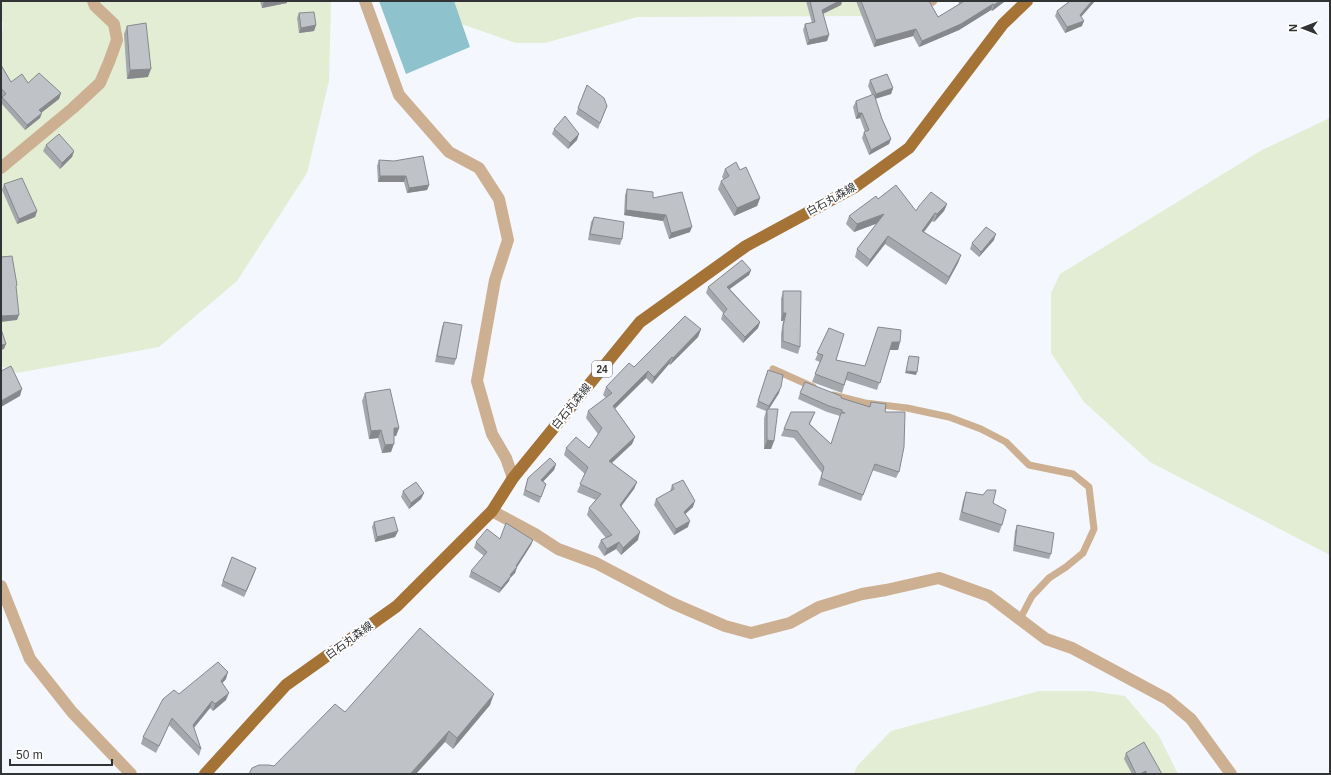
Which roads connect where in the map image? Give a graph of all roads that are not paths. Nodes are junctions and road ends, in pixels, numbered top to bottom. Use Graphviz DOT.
graph roads {
  1 [pos="93,1"];
  2 [pos="366,1"];
  3 [pos="1027,1"];
  4 [pos="1,168"];
  5 [pos="773,369"];
  6 [pos="513,478"];
  7 [pos="492,511"];
  8 [pos="1,586"];
  9 [pos="1020,619"];
  10 [pos="131,774"];
  11 [pos="205,774"];
  12 [pos="1231,774"];
  1 -- 4 [label="street"];
  2 -- 6 [label="street"];
  3 -- 6 [label="main road, 白石丸森線 / 24"];
  5 -- 9 [label="lane"];
  6 -- 7 [label="main road, 白石丸森線 / 24"];
  7 -- 9 [label="street"];
  7 -- 11 [label="main road, 白石丸森線 / 24"];
  8 -- 10 [label="street"];
  9 -- 12 [label="street"];
}
